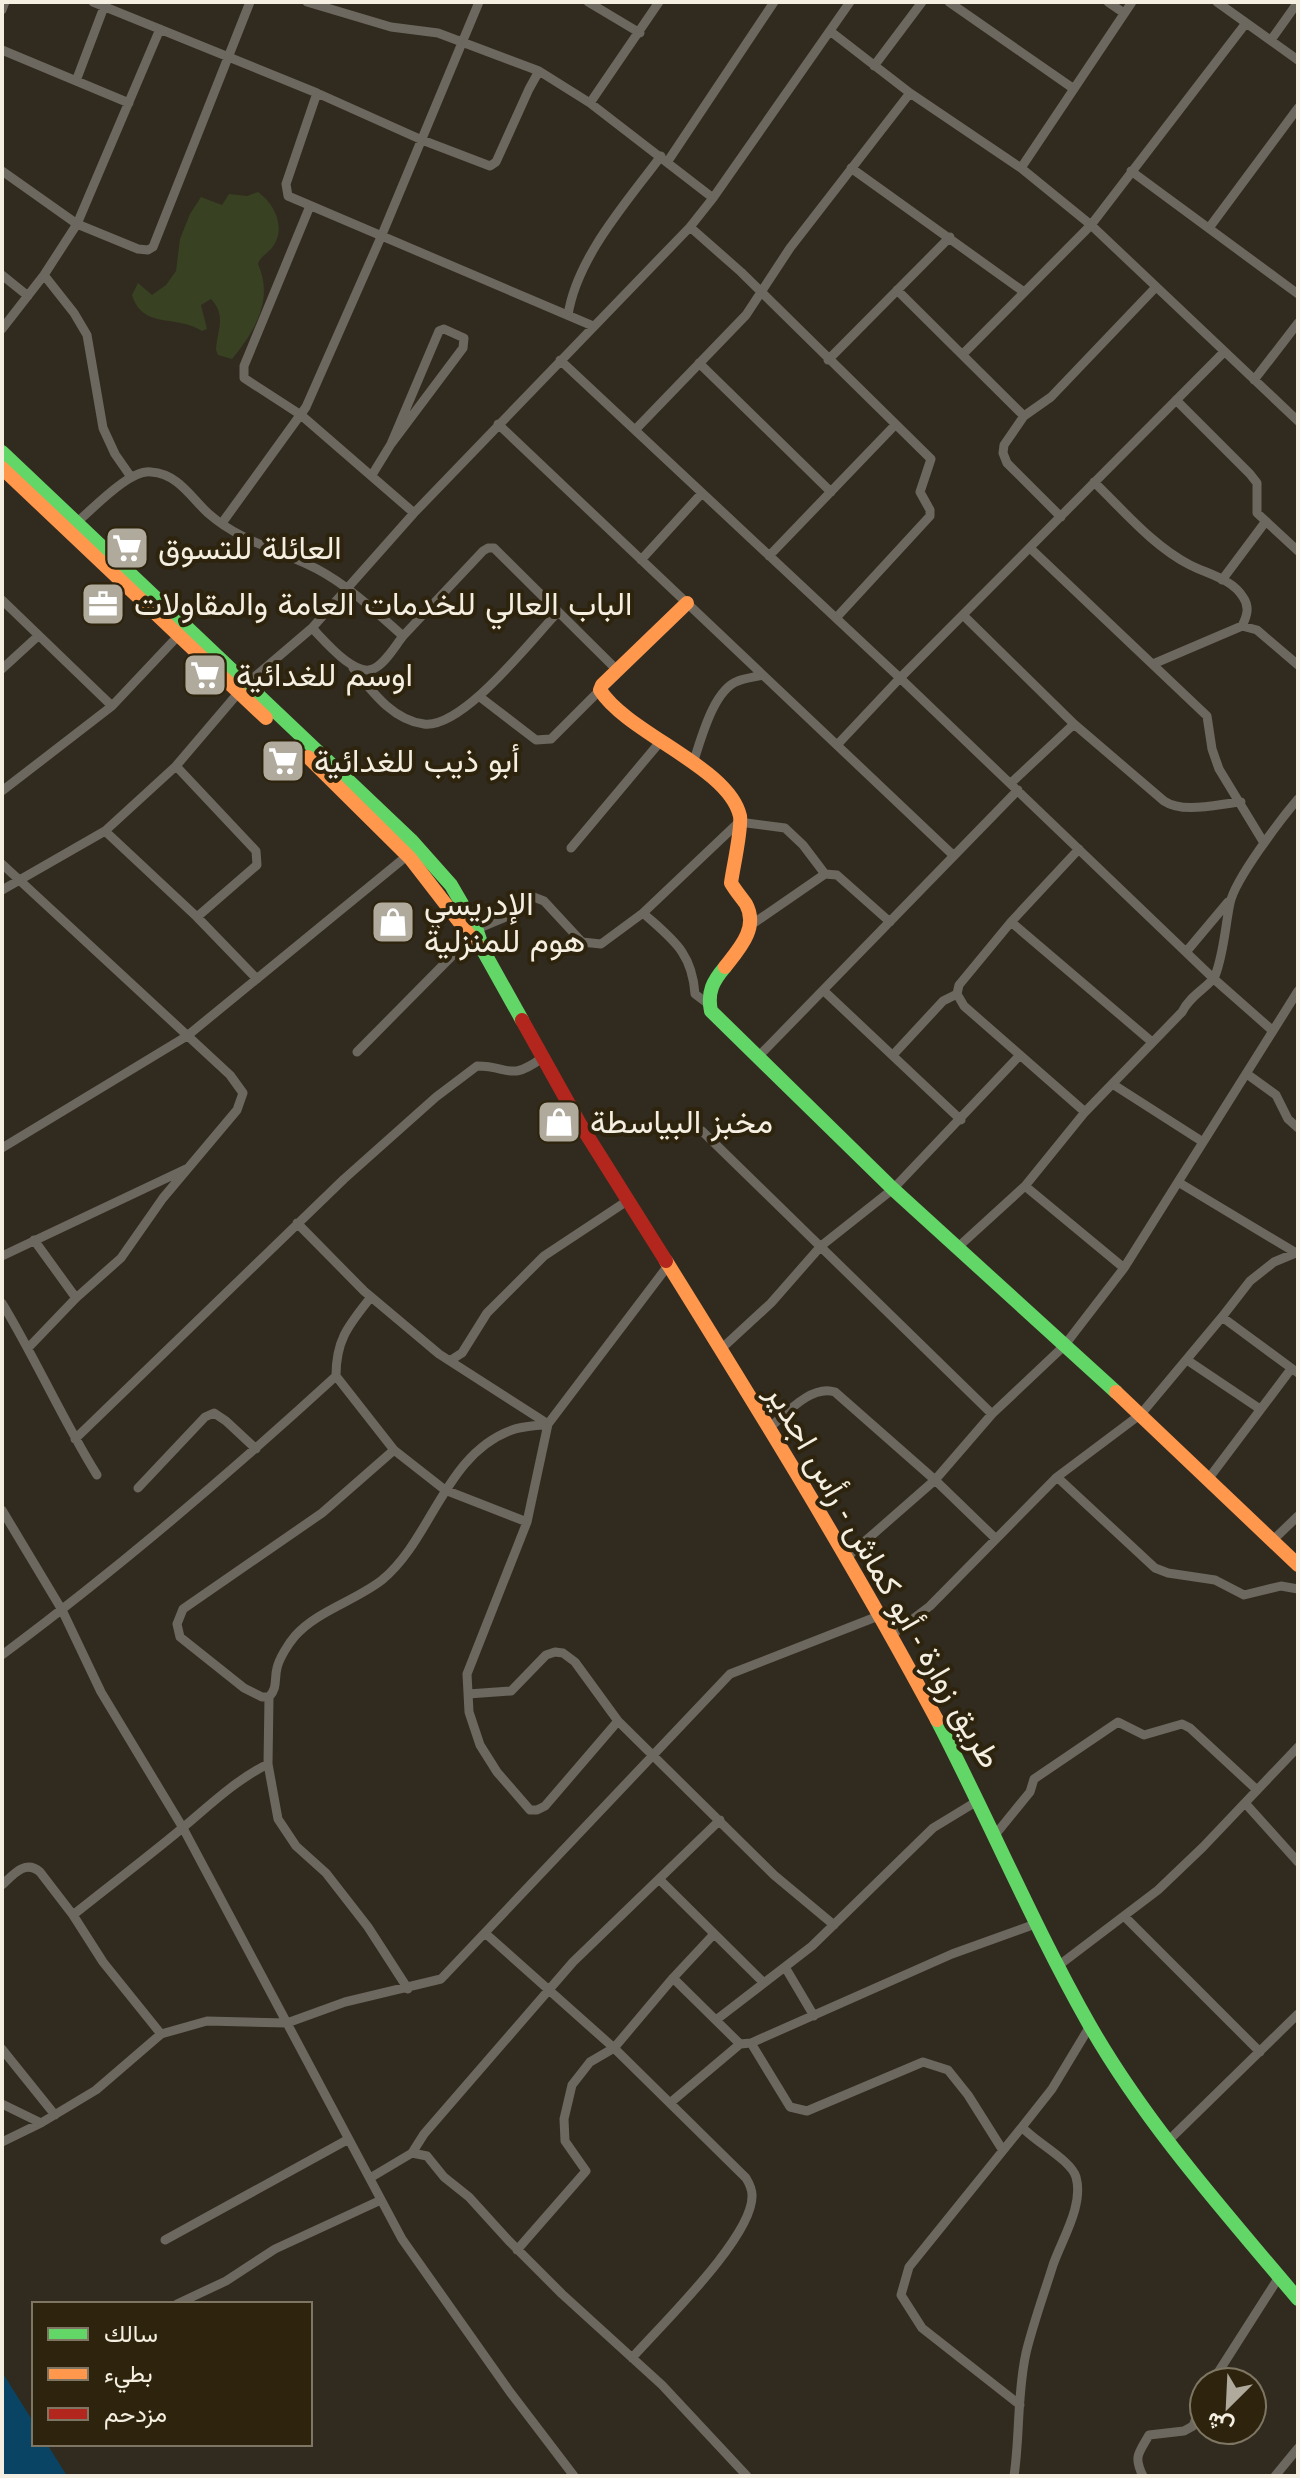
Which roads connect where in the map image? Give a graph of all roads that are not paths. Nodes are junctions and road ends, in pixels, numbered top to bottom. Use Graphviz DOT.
graph roads {
  1 [pos="5,2"];
  2 [pos="93,2"];
  3 [pos="250,2"];
  4 [pos="307,2"];
  5 [pos="479,2"];
  6 [pos="659,2"];
  7 [pos="774,2"];
  8 [pos="850,2"];
  9 [pos="922,2"];
  10 [pos="949,2"];
  11 [pos="1108,2"];
  12 [pos="1132,2"];
  13 [pos="1217,2"];
  14 [pos="1298,2"];
  15 [pos="593,3"];
  16 [pos="104,7"];
  17 [pos="2,10"];
  18 [pos="1124,13"];
  19 [pos="1246,23"];
  20 [pos="160,29"];
  21 [pos="830,31"];
  22 [pos="640,33"];
  23 [pos="463,40"];
  24 [pos="1271,40"];
  25 [pos="2,50"];
  26 [pos="229,57"];
  27 [pos="1298,60"];
  28 [pos="874,66"];
  29 [pos="539,71"];
  30 [pos="76,81"];
  31 [pos="1074,89"];
  32 [pos="317,93"];
  33 [pos="910,93"];
  34 [pos="129,103"];
  35 [pos="590,103"];
  36 [pos="1298,108"];
  37 [pos="422,140"];
  38 [pos="664,158"];
  39 [pos="851,168"];
  40 [pos="1021,168"];
  41 [pos="2,171"];
  42 [pos="1131,171"];
  43 [pos="713,198"];
  44 [pos="310,206"];
  45 [pos="77,224"];
  46 [pos="1091,225"];
  47 [pos="690,227"];
  48 [pos="1209,228"];
  49 [pos="381,237"];
  50 [pos="950,237"];
  51 [pos="2,275"];
  52 [pos="44,275"];
  53 [pos="1156,287"];
  54 [pos="897,290"];
  55 [pos="1024,292"];
  56 [pos="759,293"];
  57 [pos="1298,294"];
  58 [pos="28,296"];
  59 [pos="568,315"];
  60 [pos="1298,323"];
  61 [pos="593,326"];
  62 [pos="2,329"];
  63 [pos="1224,352"];
  64 [pos="963,354"];
  65 [pos="560,360"];
  66 [pos="828,360"];
  67 [pos="699,363"];
  68 [pos="1254,380"];
  69 [pos="1176,400"];
  70 [pos="301,415"];
  71 [pos="1024,416"];
  72 [pos="1298,421"];
  73 [pos="498,424"];
  74 [pos="895,425"];
  75 [pos="635,430"];
  76 [pos="391,444"];
  77 [pos="2,452"];
  78 [pos="2,468"];
  79 [pos="372,475"];
  80 [pos="131,477"];
  81 [pos="1094,482"];
  82 [pos="831,492"];
  83 [pos="702,493"];
  84 [pos="414,513"];
  85 [pos="1061,517"];
  86 [pos="1266,521"];
  87 [pos="77,522"];
  88 [pos="222,523"];
  89 [pos="1298,547"];
  90 [pos="1030,548"];
  91 [pos="769,556"];
  92 [pos="641,560"];
  93 [pos="1222,580"];
  94 [pos="348,588"];
  95 [pos="2,600"];
  96 [pos="687,603"];
  97 [pos="558,612"];
  98 [pos="963,615"];
  99 [pos="836,618"];
  100 [pos="1242,626"];
  101 [pos="312,628"];
  102 [pos="38,636"];
  103 [pos="178,636"];
  104 [pos="403,636"];
  105 [pos="1153,664"];
  106 [pos="1298,665"];
  107 [pos="353,668"];
  108 [pos="2,669"];
  109 [pos="617,670"];
  110 [pos="763,675"];
  111 [pos="900,678"];
  112 [pos="241,689"];
  113 [pos="600,690"];
  114 [pos="480,697"];
  115 [pos="112,706"];
  116 [pos="1074,724"];
  117 [pos="660,742"];
  118 [pos="837,745"];
  119 [pos="693,763"];
  120 [pos="176,766"];
  121 [pos="1015,787"];
  122 [pos="2,791"];
  123 [pos="1298,799"];
  124 [pos="1241,802"];
  125 [pos="739,822"];
  126 [pos="105,831"];
  127 [pos="1264,843"];
  128 [pos="571,848"];
  129 [pos="1079,849"];
  130 [pos="408,855"];
  131 [pos="954,856"];
  132 [pos="2,864"];
  133 [pos="825,874"];
  134 [pos="19,882"];
  135 [pos="445,889"];
  136 [pos="2,890"];
  137 [pos="1231,899"];
  138 [pos="643,913"];
  139 [pos="197,917"];
  140 [pos="890,922"];
  141 [pos="1011,922"];
  142 [pos="751,925"];
  143 [pos="471,931"];
  144 [pos="1186,952"];
  145 [pos="257,979"];
  146 [pos="1214,979"];
  147 [pos="823,990"];
  148 [pos="1298,991"];
  149 [pos="957,994"];
  150 [pos="707,1003"];
  151 [pos="1273,1031"];
  152 [pos="187,1036"];
  153 [pos="1152,1042"];
  154 [pos="357,1052"];
  155 [pos="893,1055"];
  156 [pos="1020,1055"];
  157 [pos="542,1058"];
  158 [pos="757,1058"];
  159 [pos="1247,1074"];
  160 [pos="1114,1085"];
  161 [pos="1085,1112"];
  162 [pos="961,1120"];
  163 [pos="1298,1128"];
  164 [pos="702,1131"];
  165 [pos="1203,1142"];
  166 [pos="2,1148"];
  167 [pos="191,1166"];
  168 [pos="1178,1182"];
  169 [pos="1025,1186"];
  170 [pos="893,1189"];
  171 [pos="627,1201"];
  172 [pos="297,1223"];
  173 [pos="34,1240"];
  174 [pos="821,1246"];
  175 [pos="957,1248"];
  176 [pos="1298,1253"];
  177 [pos="2,1256"];
  178 [pos="667,1267"];
  179 [pos="1124,1268"];
  180 [pos="371,1297"];
  181 [pos="76,1298"];
  182 [pos="2,1303"];
  183 [pos="1222,1317"];
  184 [pos="1064,1346"];
  185 [pos="29,1347"];
  186 [pos="720,1350"];
  187 [pos="451,1360"];
  188 [pos="1187,1360"];
  189 [pos="1295,1371"];
  190 [pos="336,1376"];
  191 [pos="1260,1409"];
  192 [pos="992,1414"];
  193 [pos="1141,1414"];
  194 [pos="548,1424"];
  195 [pos="768,1429"];
  196 [pos="75,1439"];
  197 [pos="256,1449"];
  198 [pos="394,1450"];
  199 [pos="97,1475"];
  200 [pos="1057,1477"];
  201 [pos="1209,1478"];
  202 [pos="935,1480"];
  203 [pos="138,1488"];
  204 [pos="445,1490"];
  205 [pos="2,1510"];
  206 [pos="1298,1516"];
  207 [pos="527,1522"];
  208 [pos="996,1539"];
  209 [pos="1272,1541"];
  210 [pos="847,1557"];
  211 [pos="1298,1565"];
  212 [pos="1298,1589"];
  213 [pos="62,1610"];
  214 [pos="881,1615"];
  215 [pos="893,1634"];
  216 [pos="2,1655"];
  217 [pos="468,1694"];
  218 [pos="269,1697"];
  219 [pos="618,1721"];
  220 [pos="1298,1747"];
  221 [pos="653,1754"];
  222 [pos="268,1764"];
  223 [pos="1257,1790"];
  224 [pos="979,1800"];
  225 [pos="1245,1803"];
  226 [pos="720,1820"];
  227 [pos="183,1828"];
  228 [pos="995,1835"];
  229 [pos="1298,1862"];
  230 [pos="659,1879"];
  231 [pos="2,1885"];
  232 [pos="73,1915"];
  233 [pos="1125,1917"];
  234 [pos="1038,1923"];
  235 [pos="834,1925"];
  236 [pos="485,1933"];
  237 [pos="714,1934"];
  238 [pos="1058,1966"];
  239 [pos="785,1967"];
  240 [pos="673,1978"];
  241 [pos="764,1983"];
  242 [pos="408,1989"];
  243 [pos="548,1990"];
  244 [pos="1298,2014"];
  245 [pos="814,2016"];
  246 [pos="716,2020"];
  247 [pos="287,2023"];
  248 [pos="1090,2026"];
  249 [pos="161,2034"];
  250 [pos="745,2044"];
  251 [pos="614,2048"];
  252 [pos="2,2049"];
  253 [pos="1260,2052"];
  254 [pos="670,2103"];
  255 [pos="2,2104"];
  256 [pos="55,2115"];
  257 [pos="41,2123"];
  258 [pos="1022,2127"];
  259 [pos="347,2140"];
  260 [pos="1168,2141"];
  261 [pos="2,2142"];
  262 [pos="1002,2149"];
  263 [pos="412,2153"];
  264 [pos="370,2178"];
  265 [pos="381,2200"];
  266 [pos="165,2240"];
  267 [pos="517,2250"];
  268 [pos="1279,2277"];
  269 [pos="1298,2299"];
  270 [pos="181,2302"];
  271 [pos="632,2358"];
  272 [pos="1222,2366"];
  273 [pos="1020,2405"];
  274 [pos="1188,2429"];
  275 [pos="1298,2448"];
  276 [pos="574,2476"];
  277 [pos="747,2476"];
  278 [pos="1014,2476"];
  279 [pos="1143,2476"];
  280 [pos="1275,2476"];
  1 -- 17 [label="street"];
  2 -- 16 [label="street"];
  3 -- 26 [label="street"];
  4 -- 23 [label="street"];
  5 -- 23 [label="street"];
  6 -- 22 [label="street"];
  7 -- 38 [label="street"];
  8 -- 21 [label="street"];
  9 -- 28 [label="street"];
  10 -- 31 [label="street"];
  11 -- 18 [label="street"];
  12 -- 18 [label="street"];
  13 -- 19 [label="street"];
  14 -- 24 [label="street"];
  15 -- 22 [label="street"];
  16 -- 20 [label="street"];
  16 -- 30 [label="street"];
  18 -- 31 [label="street"];
  19 -- 24 [label="street"];
  19 -- 42 [label="street"];
  20 -- 26 [label="street"];
  20 -- 34 [label="street"];
  21 -- 28 [label="street"];
  21 -- 43 [label="street"];
  22 -- 35 [label="street"];
  23 -- 29 [label="street"];
  23 -- 37 [label="street"];
  24 -- 27 [label="street"];
  25 -- 30 [label="street"];
  26 -- 32 [label="street"];
  26 -- 45 [label="street"];
  28 -- 33 [label="street"];
  29 -- 35 [label="street"];
  29 -- 37 [label="street"];
  30 -- 34 [label="street"];
  31 -- 40 [label="street"];
  32 -- 37 [label="street"];
  32 -- 44 [label="street"];
  33 -- 39 [label="street"];
  33 -- 40 [label="street"];
  34 -- 45 [label="street"];
  35 -- 38 [label="street"];
  36 -- 48 [label="street"];
  37 -- 49 [label="street"];
  38 -- 43 [label="street"];
  38 -- 59 [label="street"];
  39 -- 50 [label="street"];
  39 -- 56 [label="street"];
  40 -- 46 [label="street"];
  41 -- 45 [label="street"];
  42 -- 46 [label="street"];
  42 -- 48 [label="street"];
  43 -- 47 [label="street"];
  44 -- 49 [label="street"];
  44 -- 70 [label="street"];
  45 -- 52 [label="street"];
  46 -- 53 [label="street"];
  46 -- 55 [label="street"];
  47 -- 56 [label="street"];
  47 -- 61 [label="street"];
  48 -- 57 [label="street"];
  49 -- 59 [label="street"];
  49 -- 70 [label="street"];
  50 -- 54 [label="street"];
  50 -- 55 [label="street"];
  51 -- 58 [label="street"];
  52 -- 58 [label="street"];
  52 -- 80 [label="street"];
  53 -- 63 [label="street"];
  53 -- 71 [label="street"];
  54 -- 64 [label="street"];
  54 -- 66 [label="street"];
  55 -- 64 [label="street"];
  56 -- 66 [label="street"];
  56 -- 67 [label="street"];
  58 -- 62 [label="street"];
  59 -- 61 [label="street"];
  60 -- 68 [label="street"];
  61 -- 65 [label="street"];
  63 -- 68 [label="street"];
  63 -- 69 [label="street"];
  64 -- 71 [label="street"];
  65 -- 73 [label="street"];
  65 -- 75 [label="street"];
  66 -- 74 [label="street"];
  67 -- 75 [label="street"];
  67 -- 82 [label="street"];
  68 -- 72 [label="street"];
  69 -- 81 [label="street"];
  69 -- 86 [label="street"];
  70 -- 79 [label="street"];
  70 -- 88 [label="street"];
  71 -- 85 [label="street"];
  73 -- 84 [label="street"];
  73 -- 92 [label="street"];
  74 -- 82 [label="street"];
  74 -- 99 [label="street"];
  75 -- 83 [label="street"];
  76 -- 76 [label="street"];
  76 -- 79 [label="street"];
  77 -- 87 [label="main road"];
  78 -- 103 [label="main road"];
  79 -- 84 [label="street"];
  80 -- 87 [label="street"];
  80 -- 88 [label="street"];
  81 -- 85 [label="street"];
  81 -- 93 [label="street"];
  82 -- 91 [label="street"];
  83 -- 91 [label="street"];
  83 -- 92 [label="street"];
  84 -- 94 [label="street"];
  85 -- 90 [label="street"];
  86 -- 89 [label="street"];
  86 -- 93 [label="street"];
  87 -- 112 [label="main road"];
  88 -- 94 [label="street"];
  90 -- 98 [label="street"];
  90 -- 105 [label="street"];
  91 -- 99 [label="street"];
  92 -- 96 [label="street"];
  93 -- 100 [label="street"];
  94 -- 101 [label="street"];
  94 -- 104 [label="street"];
  95 -- 102 [label="street"];
  96 -- 109 [label="main road"];
  96 -- 110 [label="street"];
  97 -- 104 [label="street"];
  97 -- 109 [label="street"];
  97 -- 114 [label="street"];
  98 -- 111 [label="street"];
  98 -- 116 [label="street"];
  99 -- 111 [label="street"];
  100 -- 105 [label="street"];
  100 -- 106 [label="street"];
  101 -- 107 [label="street"];
  101 -- 112 [label="street"];
  102 -- 108 [label="street"];
  102 -- 115 [label="street"];
  103 -- 112 [label="main road"];
  103 -- 115 [label="street"];
  104 -- 107 [label="street"];
  105 -- 124 [label="street"];
  107 -- 114 [label="street"];
  109 -- 113 [label="main road"];
  110 -- 118 [label="street"];
  110 -- 119 [label="street"];
  111 -- 118 [label="street"];
  111 -- 121 [label="street"];
  112 -- 120 [label="street"];
  112 -- 130 [label="main road"];
  112 -- 135 [label="main road"];
  113 -- 114 [label="street"];
  113 -- 117 [label="main road"];
  115 -- 122 [label="street"];
  116 -- 121 [label="street"];
  116 -- 124 [label="street"];
  117 -- 119 [label="main road"];
  117 -- 128 [label="street"];
  118 -- 131 [label="street"];
  119 -- 125 [label="main road"];
  120 -- 126 [label="street"];
  120 -- 139 [label="street"];
  121 -- 129 [label="street"];
  121 -- 131 [label="street"];
  123 -- 127 [label="street"];
  124 -- 127 [label="street"];
  125 -- 133 [label="street"];
  125 -- 138 [label="street"];
  125 -- 142 [label="main road"];
  126 -- 134 [label="street"];
  126 -- 139 [label="street"];
  127 -- 137 [label="street"];
  129 -- 141 [label="street"];
  129 -- 144 [label="street"];
  130 -- 135 [label="main road"];
  130 -- 145 [label="street"];
  131 -- 140 [label="street"];
  132 -- 134 [label="street"];
  133 -- 140 [label="street"];
  133 -- 142 [label="street"];
  134 -- 136 [label="street"];
  134 -- 152 [label="street"];
  135 -- 143 [label="main road, طريق زوارة - أبو كماش - رأس اجدير"];
  137 -- 144 [label="street"];
  137 -- 146 [label="street"];
  138 -- 143 [label="street"];
  138 -- 150 [label="street"];
  139 -- 145 [label="street"];
  140 -- 147 [label="street"];
  141 -- 149 [label="street"];
  141 -- 153 [label="street"];
  142 -- 150 [label="main road"];
  143 -- 154 [label="street"];
  143 -- 157 [label="main road, طريق زوارة - أبو كماش - رأس اجدير"];
  144 -- 146 [label="street"];
  145 -- 152 [label="street"];
  146 -- 151 [label="street"];
  146 -- 153 [label="street"];
  147 -- 155 [label="street"];
  147 -- 158 [label="street"];
  148 -- 151 [label="street"];
  149 -- 155 [label="street"];
  149 -- 156 [label="street"];
  150 -- 158 [label="main road"];
  151 -- 159 [label="street"];
  152 -- 166 [label="street"];
  152 -- 167 [label="street"];
  153 -- 160 [label="street"];
  155 -- 162 [label="street"];
  156 -- 161 [label="street"];
  156 -- 162 [label="street"];
  157 -- 171 [label="main road, طريق زوارة - أبو كماش - رأس اجدير"];
  157 -- 172 [label="street"];
  158 -- 170 [label="main road"];
  159 -- 163 [label="street"];
  159 -- 165 [label="street"];
  160 -- 161 [label="street"];
  160 -- 165 [label="street"];
  161 -- 169 [label="street"];
  162 -- 170 [label="street"];
  164 -- 174 [label="street"];
  165 -- 168 [label="street"];
  167 -- 173 [label="street"];
  167 -- 181 [label="street"];
  168 -- 176 [label="street"];
  168 -- 179 [label="street"];
  169 -- 175 [label="street"];
  169 -- 179 [label="street"];
  170 -- 174 [label="street"];
  170 -- 175 [label="main road"];
  171 -- 178 [label="main road, طريق زوارة - أبو كماش - رأس اجدير"];
  171 -- 187 [label="street"];
  172 -- 180 [label="street"];
  172 -- 196 [label="street"];
  173 -- 177 [label="street"];
  173 -- 181 [label="street"];
  174 -- 186 [label="street"];
  174 -- 192 [label="street"];
  175 -- 184 [label="main road"];
  176 -- 183 [label="street"];
  178 -- 186 [label="main road, طريق زوارة - أبو كماش - رأس اجدير"];
  178 -- 194 [label="street"];
  179 -- 184 [label="street"];
  180 -- 187 [label="street"];
  180 -- 190 [label="street"];
  181 -- 185 [label="street"];
  182 -- 185 [label="street"];
  183 -- 188 [label="street"];
  183 -- 189 [label="street"];
  184 -- 192 [label="street"];
  184 -- 193 [label="main road"];
  185 -- 196 [label="street"];
  186 -- 195 [label="main road, طريق زوارة - أبو كماش - رأس اجدير"];
  187 -- 194 [label="street"];
  188 -- 191 [label="street"];
  188 -- 193 [label="street"];
  189 -- 191 [label="street"];
  190 -- 197 [label="street"];
  190 -- 198 [label="street"];
  191 -- 201 [label="street"];
  192 -- 202 [label="street"];
  193 -- 200 [label="street"];
  193 -- 201 [label="main road"];
  194 -- 204 [label="street"];
  194 -- 207 [label="street"];
  195 -- 202 [label="street"];
  195 -- 210 [label="main road, طريق زوارة - أبو كماش - رأس اجدير"];
  196 -- 199 [label="street"];
  197 -- 203 [label="street"];
  197 -- 213 [label="street"];
  198 -- 204 [label="street"];
  198 -- 218 [label="street"];
  200 -- 208 [label="street"];
  200 -- 212 [label="street"];
  201 -- 209 [label="main road"];
  202 -- 208 [label="street"];
  202 -- 210 [label="street"];
  204 -- 207 [label="street"];
  204 -- 218 [label="street"];
  205 -- 213 [label="street"];
  206 -- 209 [label="street"];
  207 -- 217 [label="street"];
  208 -- 215 [label="street"];
  209 -- 211 [label="main road"];
  210 -- 214 [label="main road, طريق زوارة - أبو كماش - رأس اجدير"];
  213 -- 216 [label="street"];
  213 -- 227 [label="street"];
  214 -- 215 [label="main road, طريق زوارة - أبو كماش - رأس اجدير"];
  214 -- 221 [label="street"];
  215 -- 224 [label="main road, طريق زوارة - أبو كماش - رأس اجدير"];
  217 -- 219 [label="street"];
  217 -- 219 [label="street"];
  218 -- 222 [label="street"];
  219 -- 221 [label="street"];
  220 -- 223 [label="street"];
  221 -- 226 [label="street"];
  221 -- 236 [label="street"];
  222 -- 227 [label="street"];
  222 -- 242 [label="street"];
  223 -- 225 [label="street"];
  223 -- 228 [label="street"];
  224 -- 228 [label="main road, طريق زوارة - أبو كماش - رأس اجدير"];
  224 -- 235 [label="street"];
  225 -- 229 [label="street"];
  225 -- 233 [label="street"];
  226 -- 230 [label="street"];
  226 -- 235 [label="street"];
  227 -- 232 [label="street"];
  227 -- 247 [label="street"];
  228 -- 234 [label="main road, طريق زوارة - أبو كماش - رأس اجدير"];
  230 -- 237 [label="street"];
  230 -- 243 [label="street"];
  231 -- 232 [label="street"];
  232 -- 249 [label="street"];
  233 -- 238 [label="street"];
  233 -- 253 [label="street"];
  234 -- 238 [label="main road, طريق زوارة - أبو كماش - رأس اجدير"];
  234 -- 245 [label="street"];
  235 -- 239 [label="street"];
  236 -- 242 [label="street"];
  236 -- 243 [label="street"];
  237 -- 240 [label="street"];
  237 -- 241 [label="street"];
  238 -- 248 [label="main road, طريق زوارة - أبو كماش - رأس اجدير"];
  239 -- 241 [label="street"];
  239 -- 245 [label="street"];
  240 -- 246 [label="street"];
  240 -- 251 [label="street"];
  241 -- 246 [label="street"];
  242 -- 247 [label="street"];
  243 -- 251 [label="street"];
  243 -- 263 [label="street"];
  244 -- 253 [label="street"];
  245 -- 250 [label="street"];
  246 -- 250 [label="street"];
  247 -- 249 [label="street"];
  247 -- 259 [label="street"];
  248 -- 258 [label="street"];
  248 -- 260 [label="main road, طريق زوارة - أبو كماش - رأس اجدير"];
  249 -- 256 [label="street"];
  250 -- 254 [label="street"];
  250 -- 262 [label="street"];
  251 -- 254 [label="street"];
  251 -- 267 [label="street"];
  252 -- 256 [label="street"];
  253 -- 260 [label="street"];
  254 -- 271 [label="street"];
  255 -- 257 [label="street"];
  256 -- 257 [label="street"];
  257 -- 261 [label="street"];
  258 -- 262 [label="street"];
  258 -- 273 [label="street"];
  259 -- 264 [label="street"];
  259 -- 266 [label="street"];
  260 -- 268 [label="main road, طريق زوارة - أبو كماش - رأس اجدير"];
  262 -- 273 [label="street"];
  263 -- 264 [label="street"];
  263 -- 267 [label="street"];
  264 -- 265 [label="street"];
  265 -- 270 [label="street"];
  265 -- 276 [label="street"];
  267 -- 271 [label="street"];
  268 -- 269 [label="main road, طريق زوارة - أبو كماش - رأس اجدير"];
  268 -- 272 [label="street"];
  271 -- 277 [label="street"];
  273 -- 278 [label="street"];
  274 -- 279 [label="street"];
  275 -- 280 [label="street"];
}
